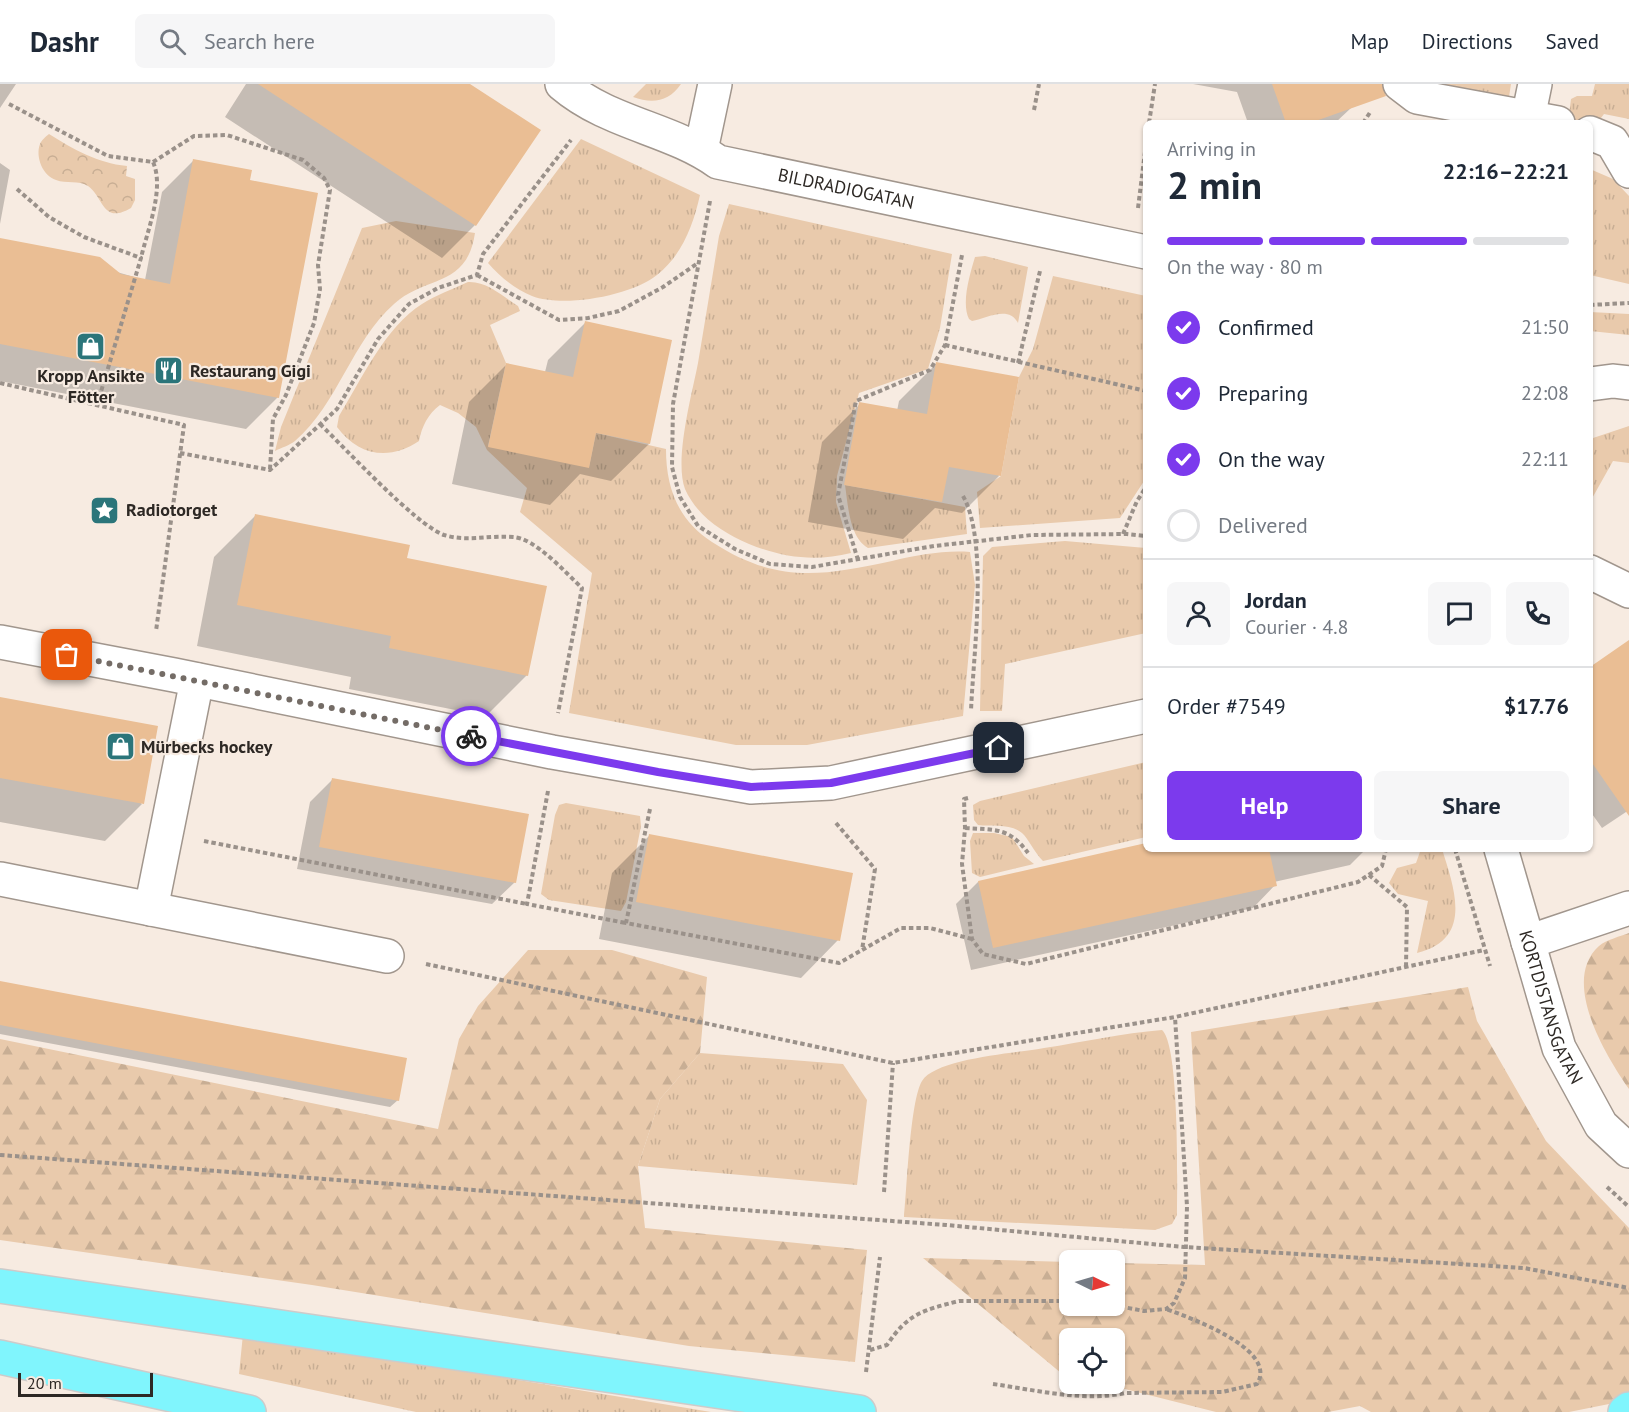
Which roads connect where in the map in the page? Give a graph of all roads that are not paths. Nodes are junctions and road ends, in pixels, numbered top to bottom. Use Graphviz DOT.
graph roads {
  1 [pos="562,84"];
  2 [pos="715,84"];
  3 [pos="1400,84"];
  4 [pos="1535,84"];
  5 [pos="1533,120"];
  6 [pos="1538,120"];
  7 [pos="1593,134"];
  8 [pos="709,156"];
  9 [pos="1629,171"];
  10 [pos="1143,251"];
  11 [pos="1629,383"];
  12 [pos="1593,384"];
  13 [pos="1593,573"];
  14 [pos="1629,591"];
  15 [pos="0,642"];
  16 [pos="197,680"];
  17 [pos="1143,717"];
  18 [pos="1502,852"];
  19 [pos="0,879"];
  20 [pos="1629,908"];
  21 [pos="151,909"];
  22 [pos="1528,942"];
  23 [pos="387,956"];
  24 [pos="1629,1151"];
  25 [pos="0,1287"];
  26 [pos="0,1357"];
  27 [pos="1629,1410"];
  28 [pos="249,1412"];
  29 [pos="859,1412"];
  30 [pos="1625,1412"];
  1 -- 8 [label="street, BILDRADIOGATAN"];
  2 -- 8 [label="street"];
  3 -- 5 [label="street"];
  4 -- 6 [label="street"];
  7 -- 9 [label="street"];
  8 -- 10 [label="street, BILDRADIOGATAN"];
  11 -- 12 [label="street"];
  13 -- 14 [label="street"];
  15 -- 16 [label="street"];
  16 -- 17 [label="street"];
  16 -- 21 [label="street"];
  18 -- 22 [label="street, KORTDISTANSGATAN"];
  19 -- 21 [label="street"];
  20 -- 22 [label="street"];
  21 -- 23 [label="street"];
  22 -- 24 [label="street, KORTDISTANSGATAN"];
  25 -- 29 [label="main road"];
  26 -- 28 [label="main road"];
  27 -- 30 [label="main road"];
}
